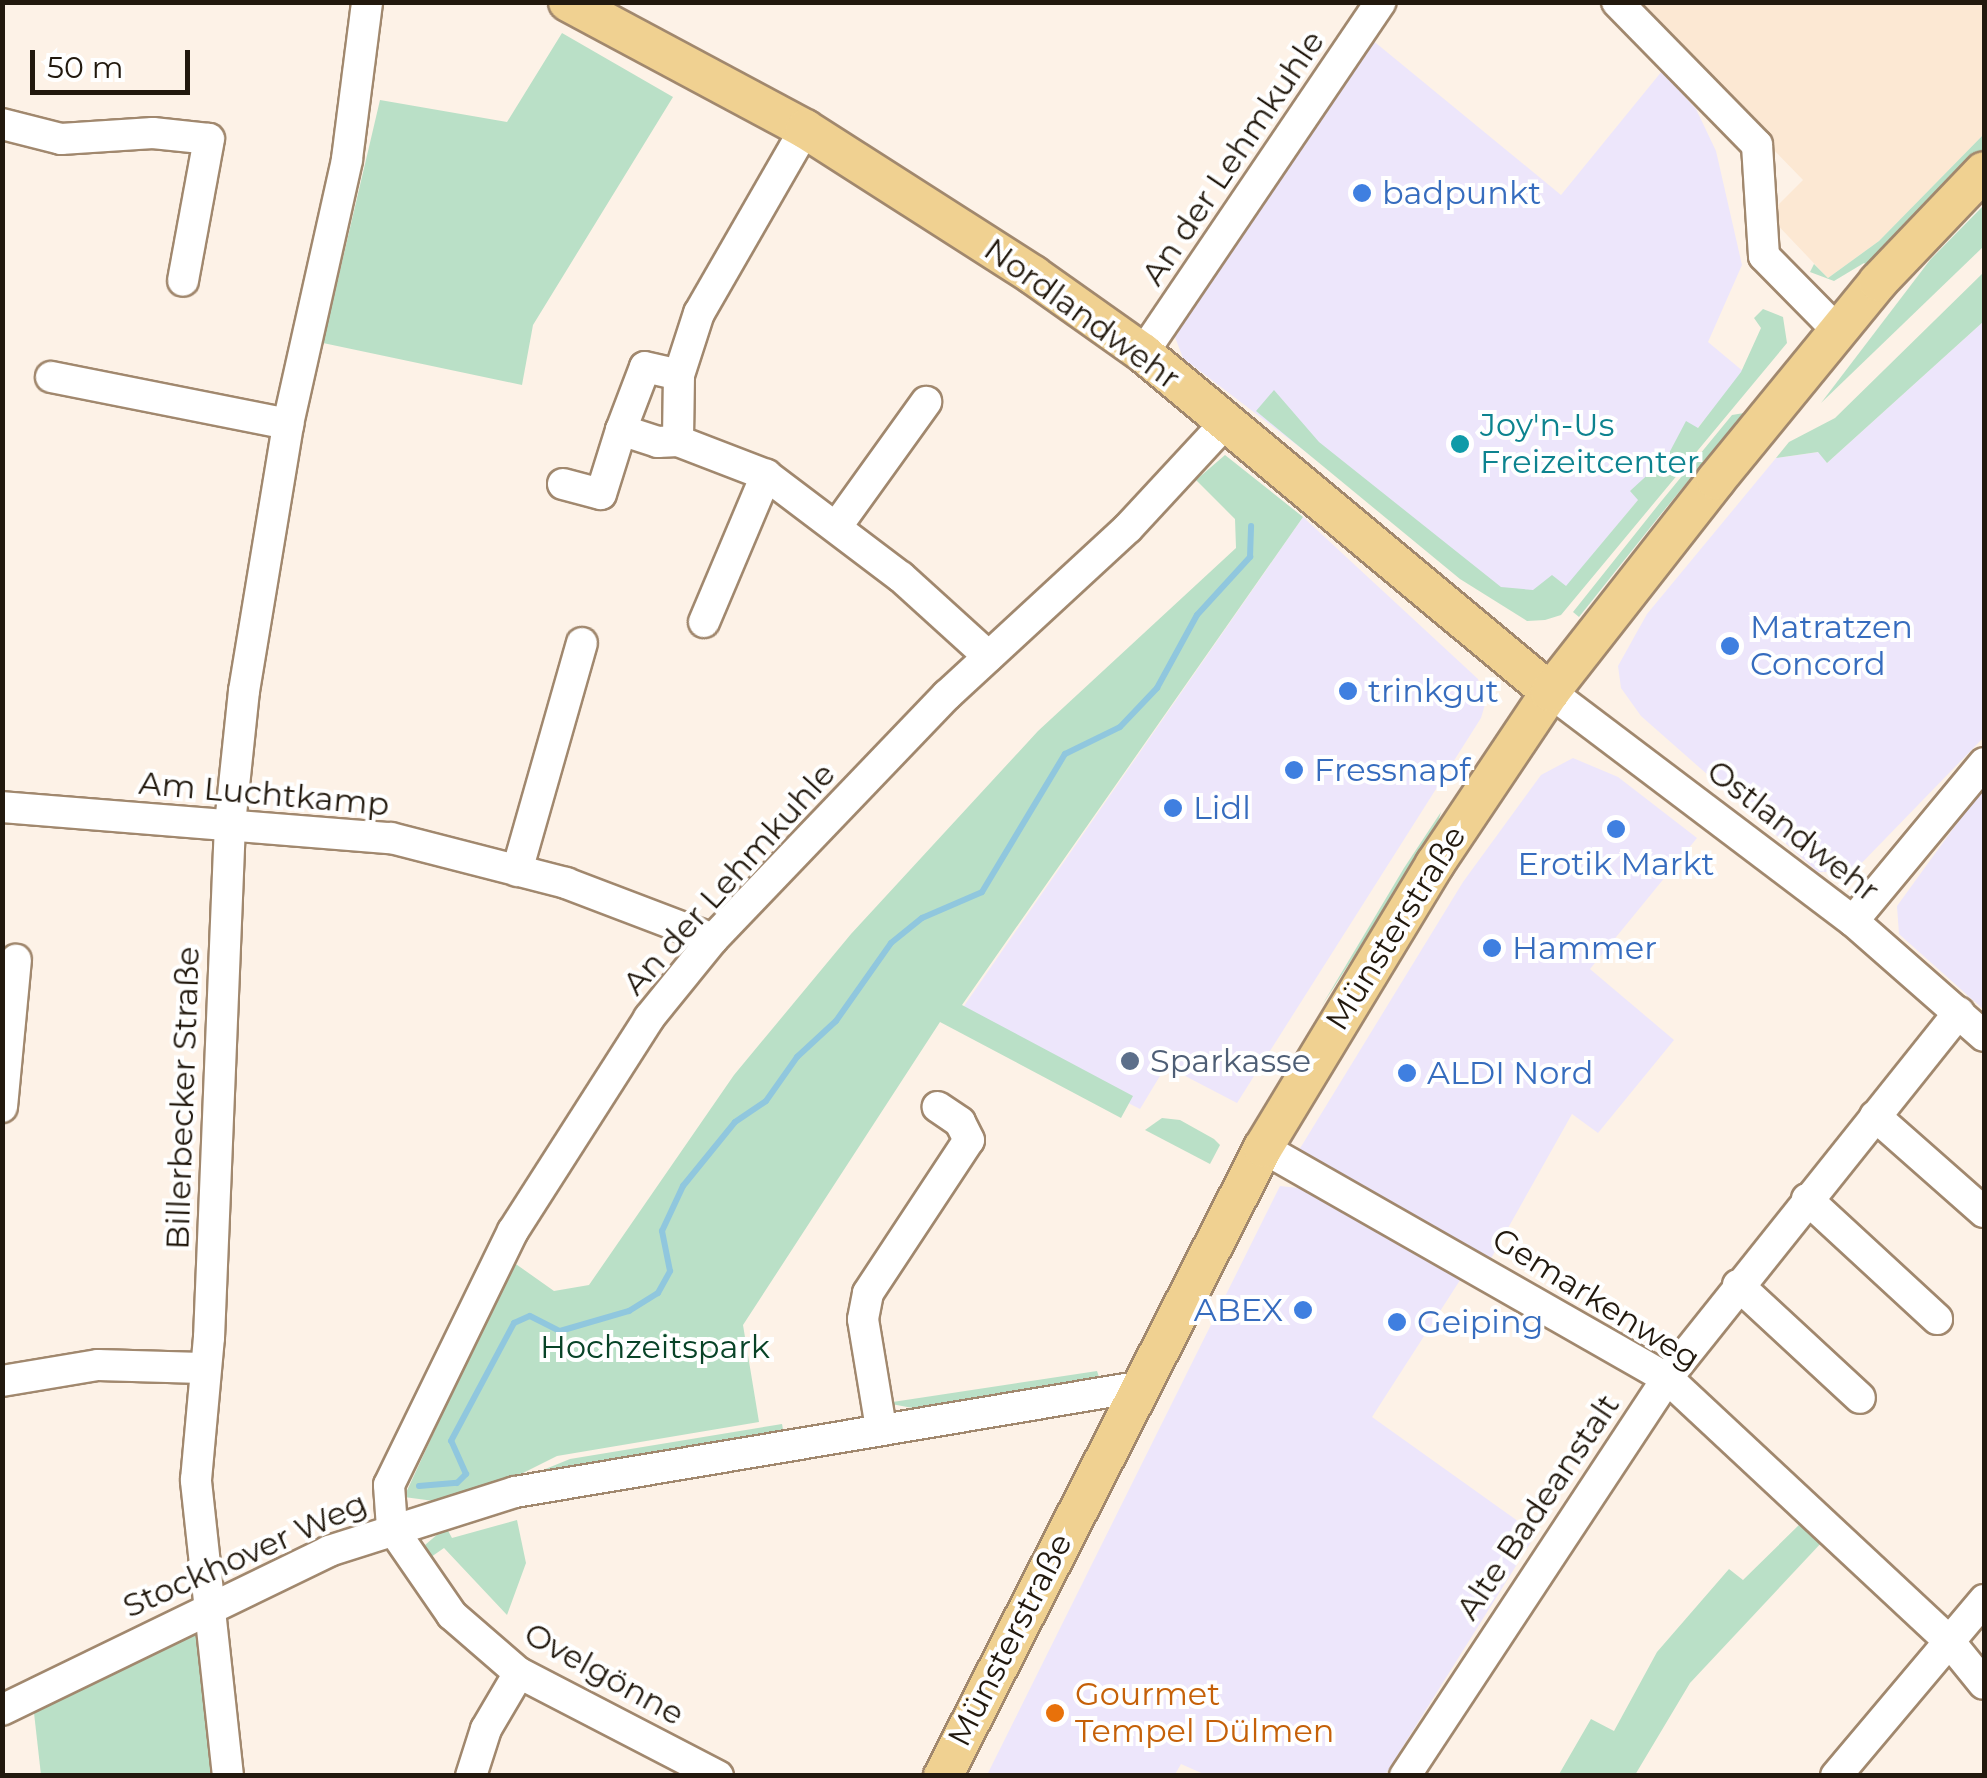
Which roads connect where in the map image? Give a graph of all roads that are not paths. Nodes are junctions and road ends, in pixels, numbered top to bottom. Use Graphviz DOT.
graph roads {
  1 [pos="367,2"];
  2 [pos="568,2"];
  3 [pos="1381,2"];
  4 [pos="1617,2"];
  5 [pos="2,124"];
  6 [pos="806,128"];
  7 [pos="1984,172"];
  8 [pos="183,281"];
  9 [pos="1838,331"];
  10 [pos="1142,353"];
  11 [pos="678,376"];
  12 [pos="51,377"];
  13 [pos="926,402"];
  14 [pos="1227,421"];
  15 [pos="288,424"];
  16 [pos="620,430"];
  17 [pos="678,441"];
  18 [pos="766,475"];
  19 [pos="563,484"];
  20 [pos="837,526"];
  21 [pos="704,622"];
  22 [pos="582,642"];
  23 [pos="988,656"];
  24 [pos="1550,692"];
  25 [pos="1984,763"];
  26 [pos="2,807"];
  27 [pos="230,824"];
  28 [pos="517,871"];
  29 [pos="1853,921"];
  30 [pos="714,939"];
  31 [pos="16,960"];
  32 [pos="1959,1012"];
  33 [pos="1984,1036"];
  34 [pos="2,1107"];
  35 [pos="938,1107"];
  36 [pos="1875,1116"];
  37 [pos="1263,1148"];
  38 [pos="1807,1199"];
  39 [pos="1984,1212"];
  40 [pos="1738,1285"];
  41 [pos="1937,1318"];
  42 [pos="202,1368"];
  43 [pos="1667,1378"];
  44 [pos="2,1381"];
  45 [pos="1137,1387"];
  46 [pos="1860,1398"];
  47 [pos="881,1428"];
  48 [pos="392,1528"];
  49 [pos="1984,1600"];
  50 [pos="210,1609"];
  51 [pos="1949,1641"];
  52 [pos="519,1674"];
  53 [pos="1984,1684"];
  54 [pos="2,1710"];
  55 [pos="228,1776"];
  56 [pos="470,1776"];
  57 [pos="718,1776"];
  58 [pos="943,1776"];
  59 [pos="1405,1776"];
  60 [pos="1836,1776"];
  1 -- 15 [label="street, Billerbecker Straße"];
  2 -- 6 [label="main road, Nordlandwehr"];
  3 -- 10 [label="street, An der Lehmkuhle"];
  4 -- 9 [label="street"];
  5 -- 8 [label="street"];
  6 -- 10 [label="main road, Nordlandwehr"];
  6 -- 11 [label="street"];
  7 -- 9 [label="main road, Münsterstraße"];
  9 -- 24 [label="main road, Münsterstraße"];
  10 -- 14 [label="main road, Nordlandwehr"];
  11 -- 16 [label="street"];
  11 -- 17 [label="street"];
  12 -- 15 [label="street"];
  13 -- 20 [label="street"];
  14 -- 23 [label="street, An der Lehmkuhle"];
  14 -- 24 [label="main road, Nordlandwehr"];
  15 -- 27 [label="street, Billerbecker Straße"];
  16 -- 17 [label="street"];
  16 -- 19 [label="street"];
  17 -- 18 [label="street"];
  18 -- 20 [label="street"];
  18 -- 21 [label="street"];
  20 -- 23 [label="street"];
  22 -- 28 [label="street"];
  23 -- 30 [label="street, An der Lehmkuhle"];
  24 -- 29 [label="street, Ostlandwehr"];
  24 -- 37 [label="main road, Münsterstraße"];
  25 -- 29 [label="street"];
  26 -- 27 [label="street, Am Luchtkamp"];
  27 -- 28 [label="street, Am Luchtkamp"];
  27 -- 42 [label="street, Billerbecker Straße"];
  28 -- 30 [label="street, Am Luchtkamp"];
  29 -- 32 [label="street, Ostlandwehr"];
  30 -- 48 [label="street, An der Lehmkuhle"];
  31 -- 34 [label="street"];
  32 -- 33 [label="street, Ostlandwehr"];
  32 -- 36 [label="street, Alte Badeanstalt"];
  35 -- 47 [label="street"];
  36 -- 38 [label="street, Alte Badeanstalt"];
  36 -- 39 [label="street"];
  37 -- 43 [label="street, Gemarkenweg"];
  37 -- 45 [label="main road, Münsterstraße"];
  38 -- 40 [label="street, Alte Badeanstalt"];
  38 -- 41 [label="street"];
  40 -- 43 [label="street, Alte Badeanstalt"];
  40 -- 46 [label="street"];
  42 -- 44 [label="street"];
  42 -- 50 [label="street, Billerbecker Straße"];
  43 -- 51 [label="street, Gemarkenweg"];
  43 -- 59 [label="street, Alte Badeanstalt"];
  45 -- 47 [label="street, Stockhover Weg"];
  45 -- 58 [label="main road, Münsterstraße"];
  47 -- 48 [label="street, Stockhover Weg"];
  48 -- 50 [label="street, Stockhover Weg"];
  48 -- 52 [label="street, Ovelgönne"];
  49 -- 51 [label="street"];
  50 -- 54 [label="street, Stockhover Weg"];
  50 -- 55 [label="street, Billerbecker Straße"];
  51 -- 53 [label="street, Gemarkenweg"];
  51 -- 60 [label="street"];
  52 -- 56 [label="street"];
  52 -- 57 [label="street, Ovelgönne"];
}
